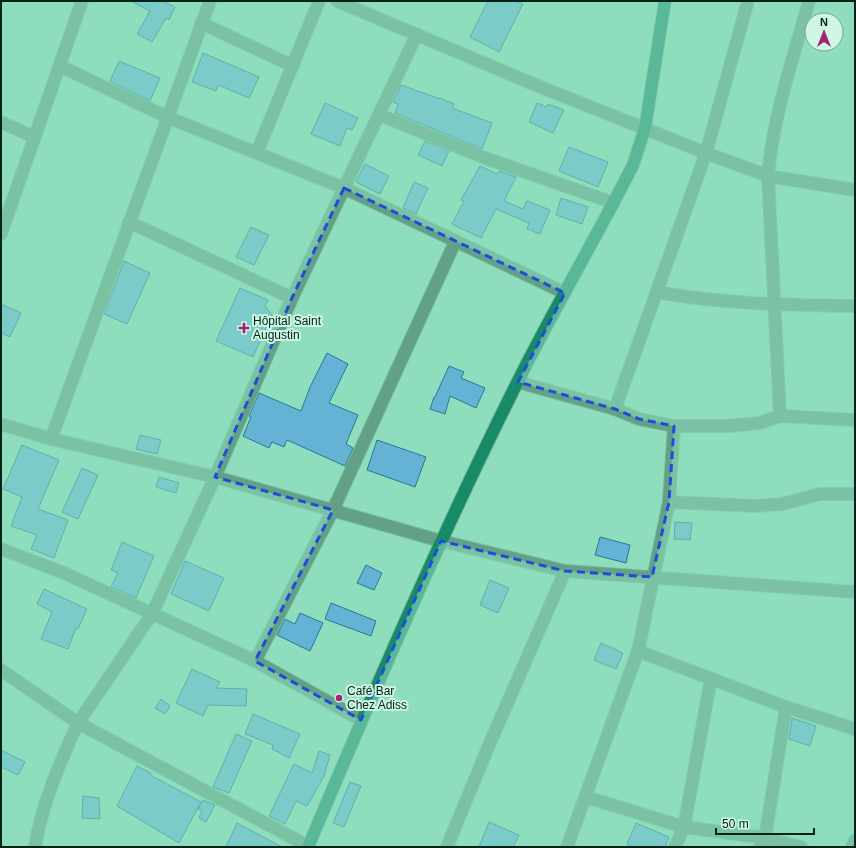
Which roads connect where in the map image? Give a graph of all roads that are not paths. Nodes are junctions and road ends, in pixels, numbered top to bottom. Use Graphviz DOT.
graph roads {
  1 [pos="82,1"];
  2 [pos="210,1"];
  3 [pos="319,1"];
  4 [pos="337,1"];
  5 [pos="665,1"];
  6 [pos="748,1"];
  7 [pos="809,1"];
  8 [pos="202,23"];
  9 [pos="417,34"];
  10 [pos="60,66"];
  11 [pos="293,66"];
  12 [pos="380,115"];
  13 [pos="167,116"];
  14 [pos="1,122"];
  15 [pos="646,128"];
  16 [pos="34,137"];
  17 [pos="258,152"];
  18 [pos="706,154"];
  19 [pos="768,176"];
  20 [pos="344,188"];
  21 [pos="855,190"];
  22 [pos="614,203"];
  23 [pos="4,218"];
  24 [pos="130,222"];
  25 [pos="1,234"];
  26 [pos="455,242"];
  27 [pos="657,292"];
  28 [pos="565,294"];
  29 [pos="292,298"];
  30 [pos="773,305"];
  31 [pos="855,306"];
  32 [pos="518,382"];
  33 [pos="615,409"];
  34 [pos="780,416"];
  35 [pos="855,420"];
  36 [pos="1,424"];
  37 [pos="674,426"];
  38 [pos="51,439"];
  39 [pos="215,477"];
  40 [pos="855,494"];
  41 [pos="670,502"];
  42 [pos="333,510"];
  43 [pos="441,541"];
  44 [pos="1,549"];
  45 [pos="565,571"];
  46 [pos="652,577"];
  47 [pos="855,592"];
  48 [pos="152,614"];
  49 [pos="638,651"];
  50 [pos="255,661"];
  51 [pos="1,670"];
  52 [pos="711,678"];
  53 [pos="786,707"];
  54 [pos="361,720"];
  55 [pos="78,723"];
  56 [pos="855,729"];
  57 [pos="586,797"];
  58 [pos="684,826"];
  59 [pos="855,840"];
  60 [pos="762,842"];
  61 [pos="37,846"];
  62 [pos="308,846"];
  63 [pos="447,847"];
  64 [pos="567,847"];
  65 [pos="675,847"];
  66 [pos="801,847"];
  67 [pos="852,847"];
  1 -- 10 [label="street"];
  2 -- 8 [label="street"];
  3 -- 11 [label="street"];
  4 -- 9 [label="street"];
  5 -- 15 [label="main road"];
  6 -- 18 [label="street"];
  7 -- 19 [label="street"];
  8 -- 11 [label="street"];
  8 -- 13 [label="street"];
  9 -- 12 [label="street"];
  9 -- 15 [label="street"];
  10 -- 13 [label="street"];
  10 -- 16 [label="street"];
  11 -- 17 [label="street"];
  12 -- 20 [label="street"];
  12 -- 22 [label="street"];
  13 -- 17 [label="street"];
  13 -- 24 [label="street"];
  14 -- 16 [label="street"];
  15 -- 18 [label="street"];
  15 -- 22 [label="main road"];
  16 -- 23 [label="street"];
  17 -- 20 [label="street"];
  18 -- 19 [label="street"];
  18 -- 27 [label="street"];
  19 -- 21 [label="street"];
  19 -- 30 [label="street"];
  20 -- 26 [label="street"];
  20 -- 29 [label="street"];
  22 -- 28 [label="main road"];
  23 -- 25 [label="street"];
  24 -- 29 [label="street"];
  24 -- 38 [label="street"];
  26 -- 28 [label="street"];
  26 -- 42 [label="street"];
  27 -- 30 [label="street"];
  27 -- 33 [label="street"];
  28 -- 32 [label="main road"];
  29 -- 39 [label="street"];
  30 -- 31 [label="street"];
  30 -- 34 [label="street"];
  32 -- 33 [label="street"];
  32 -- 43 [label="main road"];
  33 -- 37 [label="street"];
  34 -- 35 [label="street"];
  34 -- 37 [label="street"];
  36 -- 38 [label="street"];
  37 -- 41 [label="street"];
  38 -- 39 [label="street"];
  39 -- 42 [label="street"];
  39 -- 48 [label="street"];
  40 -- 41 [label="street"];
  41 -- 46 [label="street"];
  42 -- 43 [label="street"];
  42 -- 50 [label="street"];
  43 -- 45 [label="street"];
  43 -- 54 [label="main road"];
  44 -- 48 [label="street"];
  45 -- 46 [label="street"];
  45 -- 63 [label="street"];
  46 -- 47 [label="street"];
  46 -- 49 [label="street"];
  48 -- 50 [label="street"];
  48 -- 55 [label="street"];
  49 -- 52 [label="street"];
  49 -- 57 [label="street"];
  50 -- 54 [label="street"];
  51 -- 55 [label="street"];
  52 -- 53 [label="street"];
  52 -- 58 [label="street"];
  53 -- 56 [label="street"];
  53 -- 60 [label="street"];
  54 -- 62 [label="main road"];
  55 -- 61 [label="street"];
  55 -- 62 [label="street"];
  57 -- 58 [label="street"];
  57 -- 64 [label="street"];
  58 -- 60 [label="street"];
  58 -- 65 [label="street"];
  59 -- 67 [label="street"];
  60 -- 66 [label="street"];
}
